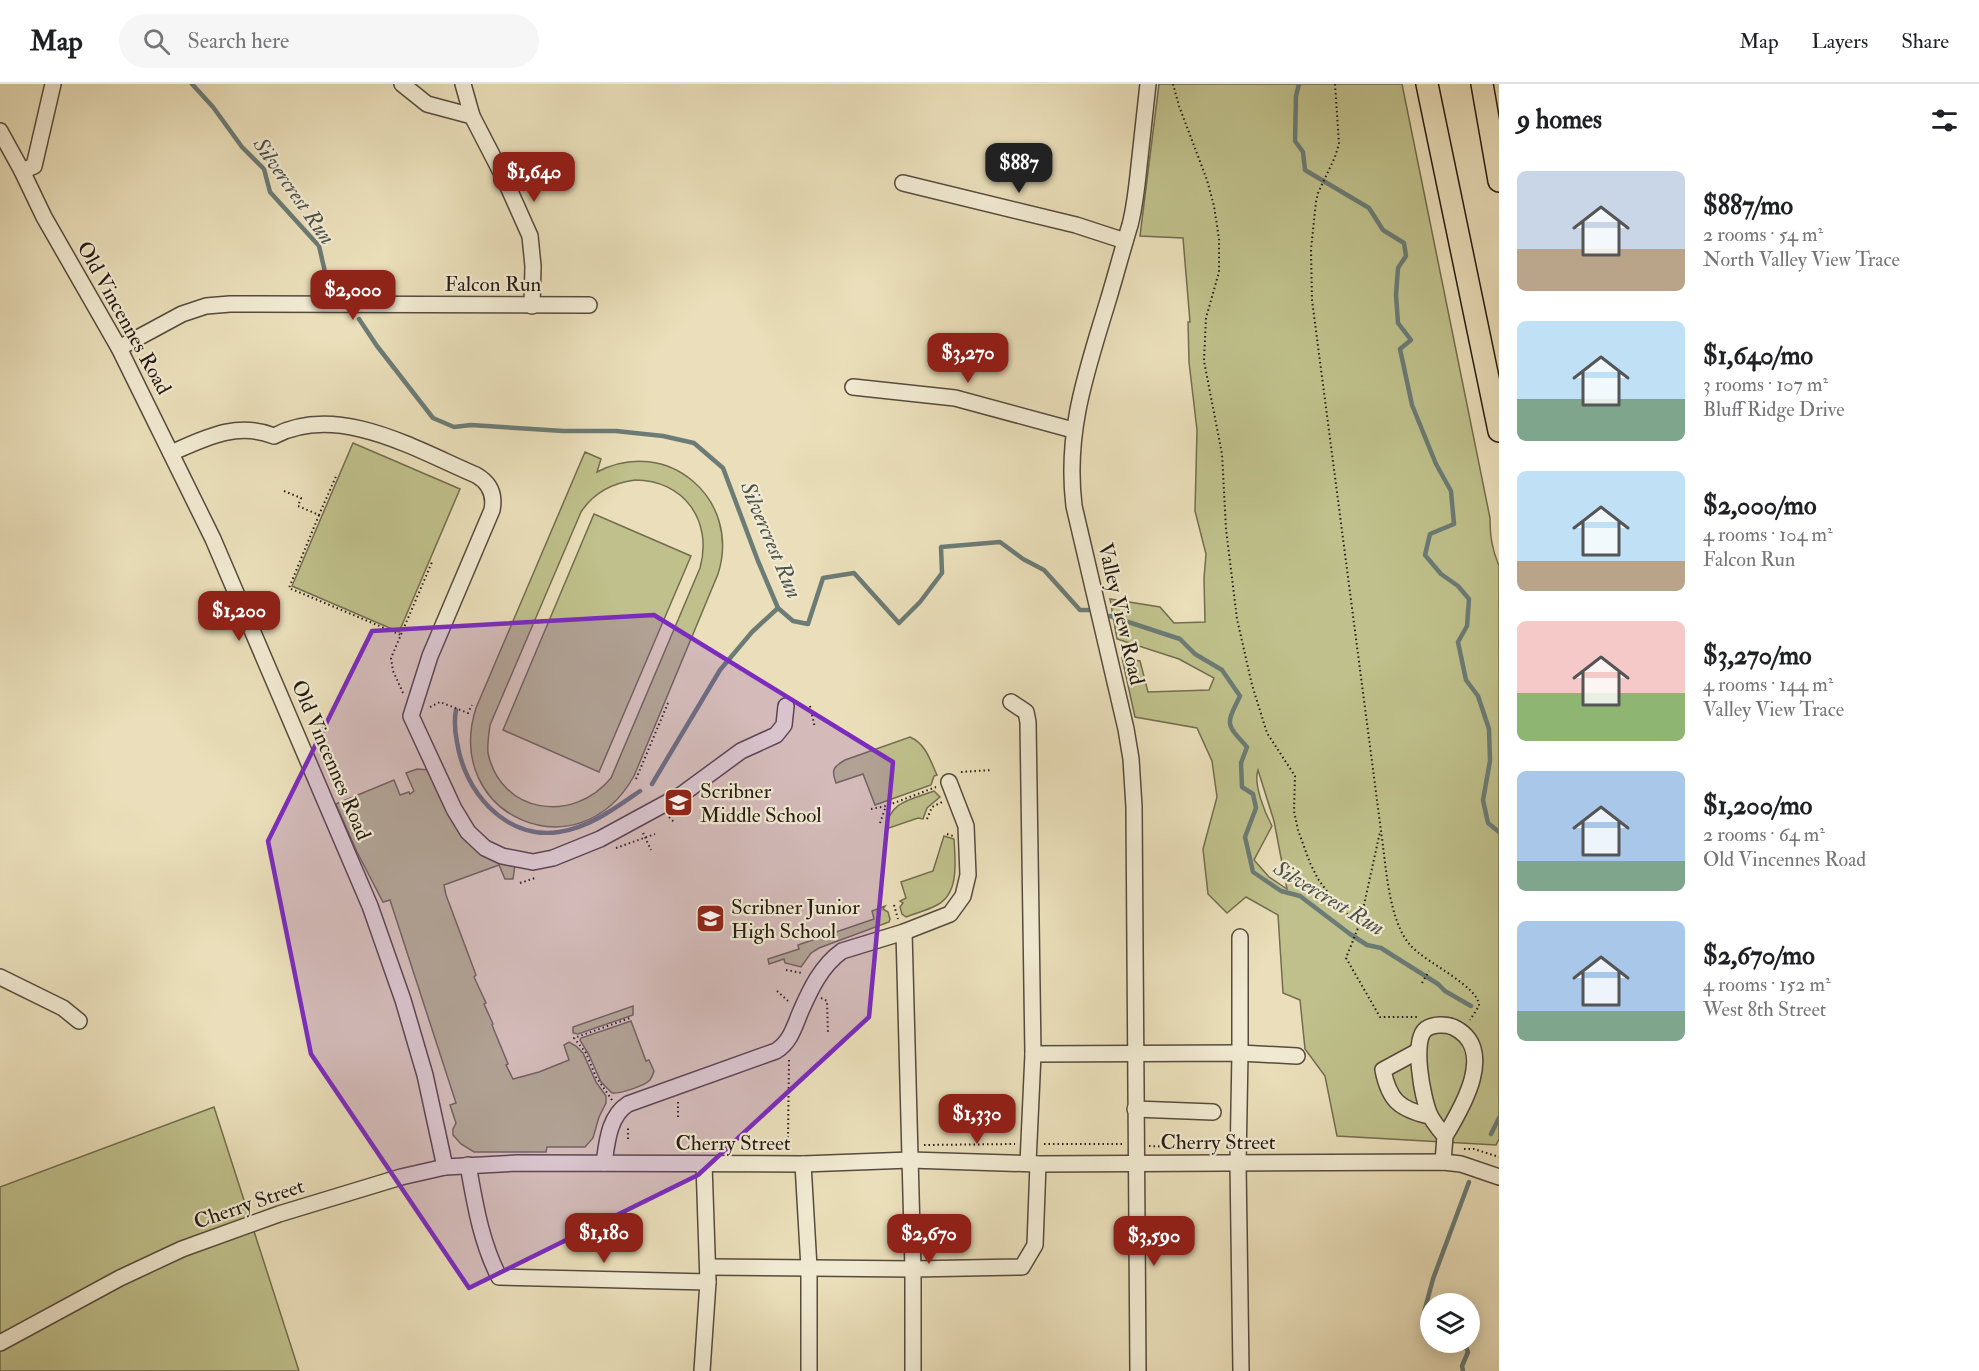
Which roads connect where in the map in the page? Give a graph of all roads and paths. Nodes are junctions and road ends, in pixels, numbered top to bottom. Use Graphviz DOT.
graph roads {
  1 [pos="53,84"];
  2 [pos="402,84"];
  3 [pos="463,84"];
  4 [pos="1148,84"];
  5 [pos="1173,84"];
  6 [pos="1335,84"];
  7 [pos="1427,84"];
  8 [pos="1482,84"];
  9 [pos="472,116"];
  10 [pos="0,131"];
  11 [pos="22,171"];
  12 [pos="1499,181"];
  13 [pos="903,183"];
  14 [pos="1125,241"];
  15 [pos="589,305"];
  16 [pos="532,306"];
  17 [pos="119,348"];
  18 [pos="853,387"];
  19 [pos="1073,430"];
  20 [pos="1499,431"];
  21 [pos="171,453"];
  22 [pos="337,474"];
  23 [pos="284,491"];
  24 [pos="320,515"];
  25 [pos="430,561"];
  26 [pos="401,635"];
  27 [pos="1011,702"];
  28 [pos="668,703"];
  29 [pos="472,705"];
  30 [pos="786,706"];
  31 [pos="810,706"];
  32 [pos="470,710"];
  33 [pos="474,712"];
  34 [pos="411,714"];
  35 [pos="815,728"];
  36 [pos="993,770"];
  37 [pos="636,779"];
  38 [pos="949,780"];
  39 [pos="944,801"];
  40 [pos="886,806"];
  41 [pos="871,809"];
  42 [pos="927,819"];
  43 [pos="635,820"];
  44 [pos="880,823"];
  45 [pos="1381,831"];
  46 [pos="651,849"];
  47 [pos="894,905"];
  48 [pos="1360,923"];
  49 [pos="901,926"];
  50 [pos="1240,938"];
  51 [pos="786,970"];
  52 [pos="1429,971"];
  53 [pos="805,974"];
  54 [pos="0,977"];
  55 [pos="1422,983"];
  56 [pos="777,991"];
  57 [pos="790,1004"];
  58 [pos="630,1018"];
  59 [pos="79,1021"];
  60 [pos="1435,1026"];
  61 [pos="1462,1032"];
  62 [pos="782,1047"];
  63 [pos="1418,1051"];
  64 [pos="1135,1053"];
  65 [pos="1240,1053"];
  66 [pos="1033,1054"];
  67 [pos="1297,1056"];
  68 [pos="678,1087"];
  69 [pos="608,1107"];
  70 [pos="1135,1109"];
  71 [pos="1213,1112"];
  72 [pos="1429,1116"];
  73 [pos="678,1120"];
  74 [pos="1122,1136"];
  75 [pos="1444,1136"];
  76 [pos="788,1138"];
  77 [pos="910,1160"];
  78 [pos="1443,1162"];
  79 [pos="604,1163"];
  80 [pos="1033,1163"];
  81 [pos="1238,1163"];
  82 [pos="704,1164"];
  83 [pos="803,1164"];
  84 [pos="1130,1164"];
  85 [pos="468,1165"];
  86 [pos="445,1167"];
  87 [pos="1499,1176"];
  88 [pos="808,1268"];
  89 [pos="913,1269"];
  90 [pos="708,1274"];
  91 [pos="0,1343"];
  92 [pos="702,1371"];
  93 [pos="809,1371"];
  94 [pos="913,1371"];
  95 [pos="1138,1371"];
  96 [pos="1241,1371"];
  1 -- 11 [label="street"];
  2 -- 9 [label="street"];
  3 -- 9 [label="street"];
  4 -- 14 [label="street, Valley View Road"];
  5 -- 48 [label="path"];
  6 -- 45 [label="path"];
  7 -- 20 [label="highway"];
  8 -- 12 [label="highway"];
  9 -- 16 [label="street"];
  10 -- 11 [label="street, Old Vincennes Road"];
  11 -- 17 [label="street, Old Vincennes Road"];
  13 -- 14 [label="street"];
  14 -- 19 [label="street, Valley View Road"];
  15 -- 16 [label="street, Falcon Run"];
  16 -- 17 [label="street, Falcon Run"];
  17 -- 21 [label="street, Old Vincennes Road"];
  18 -- 19 [label="street"];
  19 -- 64 [label="street, Valley View Road"];
  21 -- 34 [label="street"];
  21 -- 86 [label="street, Old Vincennes Road"];
  22 -- 24 [label="path"];
  23 -- 24 [label="path"];
  24 -- 26 [label="path"];
  25 -- 26 [label="path"];
  26 -- 34 [label="path"];
  27 -- 66 [label="street"];
  28 -- 37 [label="path"];
  29 -- 32 [label="path"];
  30 -- 43 [label="street"];
  31 -- 35 [label="path"];
  32 -- 33 [label="path"];
  32 -- 34 [label="path"];
  34 -- 43 [label="street"];
  36 -- 38 [label="path"];
  38 -- 40 [label="path"];
  38 -- 49 [label="street"];
  39 -- 42 [label="path"];
  40 -- 41 [label="path"];
  40 -- 44 [label="path"];
  43 -- 46 [label="path"];
  45 -- 48 [label="path"];
  45 -- 61 [label="path"];
  47 -- 49 [label="path"];
  48 -- 60 [label="path"];
  49 -- 62 [label="street"];
  49 -- 77 [label="street"];
  50 -- 65 [label="street"];
  51 -- 53 [label="path"];
  52 -- 55 [label="path"];
  54 -- 59 [label="street"];
  56 -- 57 [label="path"];
  58 -- 69 [label="path"];
  60 -- 61 [label="street"];
  60 -- 63 [label="street"];
  61 -- 75 [label="street"];
  62 -- 68 [label="street"];
  62 -- 76 [label="path"];
  63 -- 72 [label="street"];
  63 -- 72 [label="street"];
  64 -- 65 [label="street"];
  64 -- 66 [label="street"];
  64 -- 70 [label="street, Valley View Road"];
  65 -- 67 [label="street"];
  65 -- 81 [label="street"];
  66 -- 80 [label="street"];
  68 -- 73 [label="path"];
  68 -- 79 [label="street"];
  70 -- 71 [label="street"];
  70 -- 84 [label="street, Valley View Road"];
  72 -- 75 [label="street"];
  74 -- 84 [label="path"];
  75 -- 78 [label="street"];
  77 -- 80 [label="street, Cherry Street"];
  77 -- 83 [label="street, Cherry Street"];
  77 -- 89 [label="street"];
  78 -- 81 [label="street, Cherry Street"];
  78 -- 87 [label="street, Cherry Street"];
  79 -- 82 [label="street, Cherry Street"];
  79 -- 85 [label="street, Cherry Street"];
  80 -- 84 [label="street, Cherry Street"];
  80 -- 89 [label="street"];
  81 -- 84 [label="street, Cherry Street"];
  81 -- 96 [label="street"];
  82 -- 83 [label="street, Cherry Street"];
  82 -- 90 [label="street"];
  83 -- 88 [label="street"];
  84 -- 95 [label="street, Valley View Road"];
  85 -- 86 [label="street, Cherry Street"];
  85 -- 90 [label="street"];
  86 -- 91 [label="street, Cherry Street"];
  88 -- 89 [label="street"];
  88 -- 90 [label="street"];
  88 -- 93 [label="street"];
  89 -- 94 [label="street"];
  90 -- 92 [label="street"];
}
